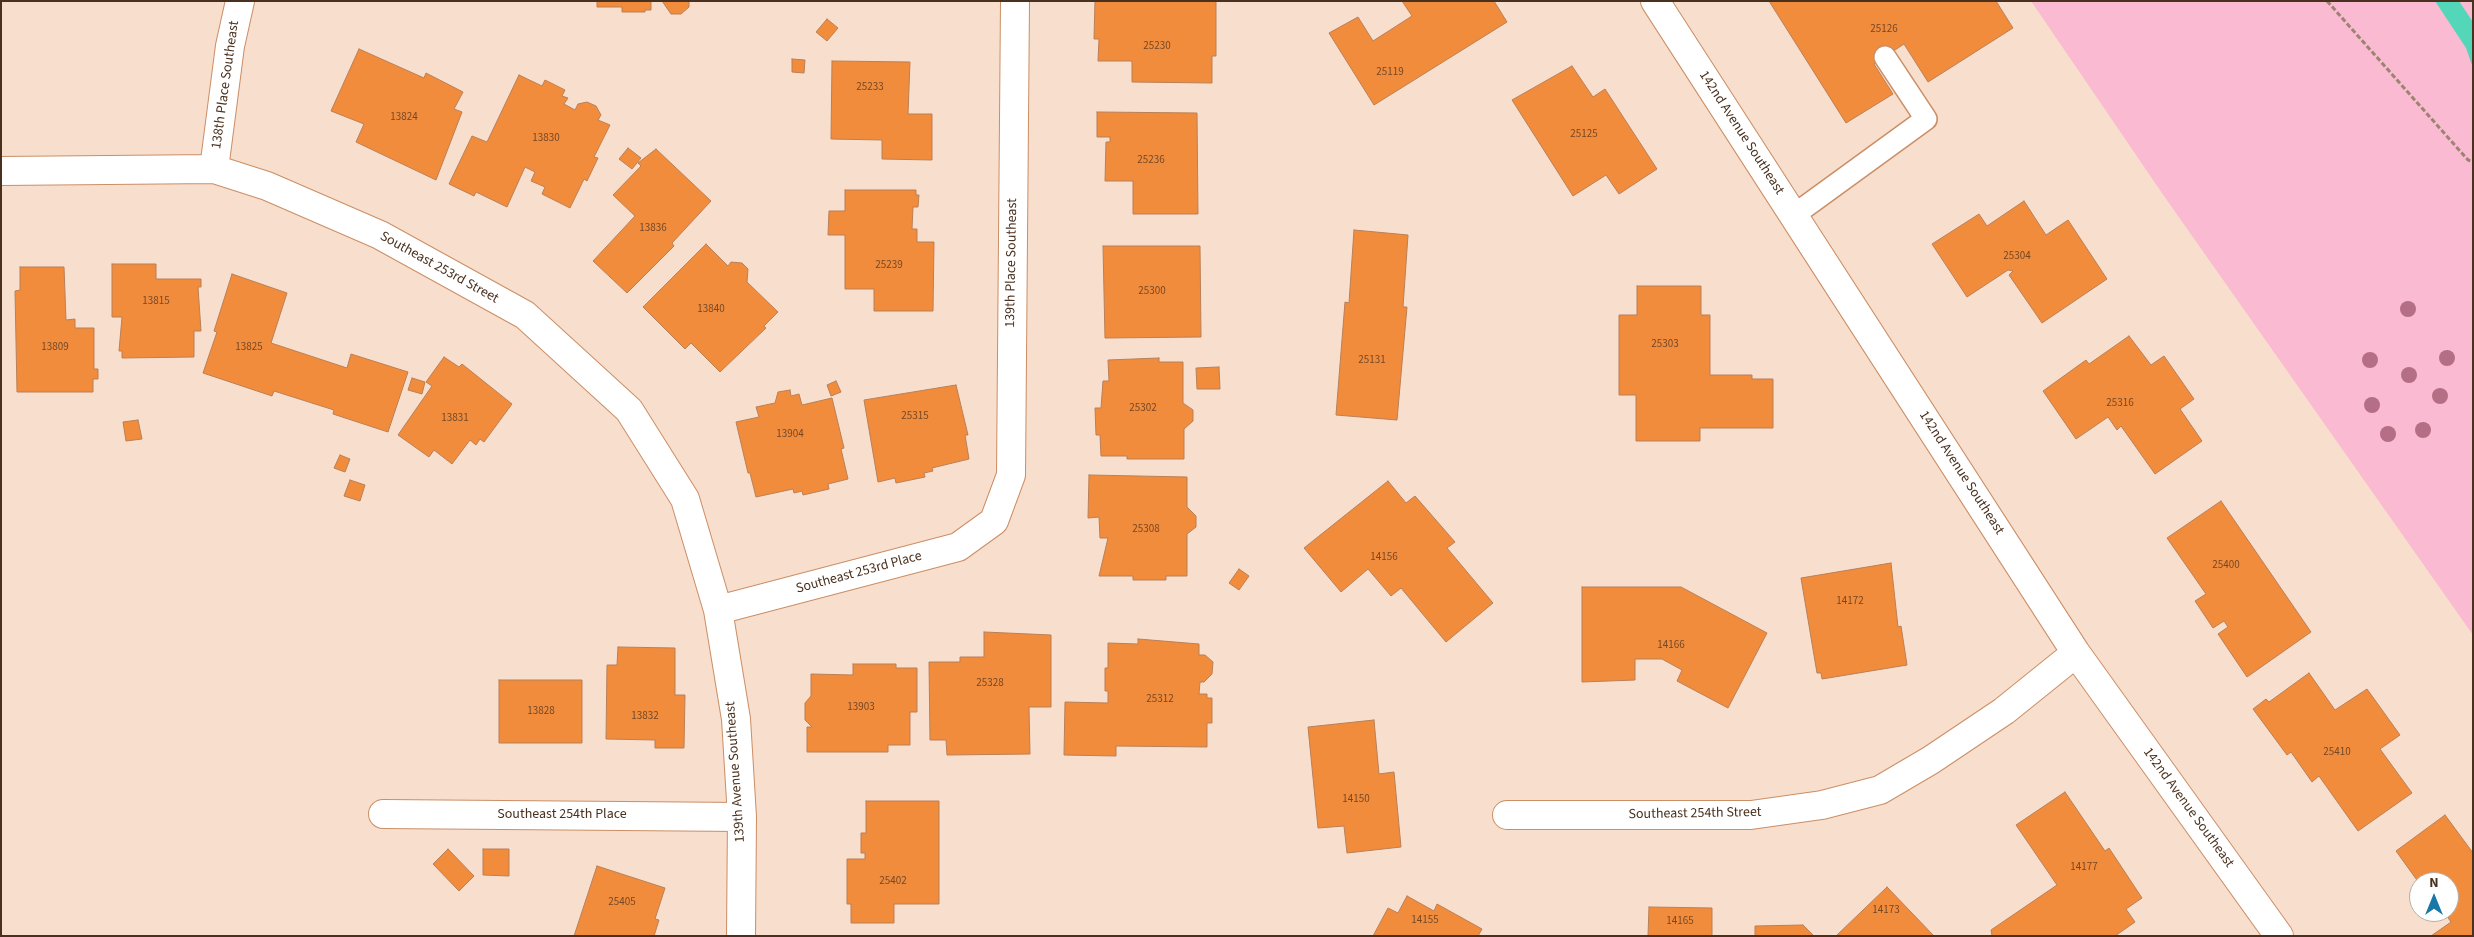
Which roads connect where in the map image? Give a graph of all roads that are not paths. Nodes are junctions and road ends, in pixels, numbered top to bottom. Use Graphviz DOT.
graph roads {
  1 [pos="240,1"];
  2 [pos="1015,1"];
  3 [pos="1656,1"];
  4 [pos="1885,57"];
  5 [pos="214,170"];
  6 [pos="1,171"];
  7 [pos="1794,215"];
  8 [pos="994,521"];
  9 [pos="718,610"];
  10 [pos="2076,652"];
  11 [pos="383,814"];
  12 [pos="1507,815"];
  13 [pos="742,817"];
  14 [pos="741,936"];
  15 [pos="2279,936"];
  1 -- 5 [label="street, 138th Place Southeast"];
  2 -- 8 [label="street, 139th Place Southeast"];
  3 -- 7 [label="street, 142nd Avenue Southeast"];
  4 -- 7 [label="lane"];
  5 -- 6 [label="street, Southeast 253rd Street"];
  5 -- 9 [label="street, Southeast 253rd Street"];
  7 -- 10 [label="street, 142nd Avenue Southeast"];
  8 -- 9 [label="street, Southeast 253rd Place"];
  9 -- 13 [label="street, 139th Avenue Southeast"];
  10 -- 12 [label="street, Southeast 254th Street"];
  10 -- 15 [label="street, 142nd Avenue Southeast"];
  11 -- 13 [label="street, Southeast 254th Place"];
  13 -- 14 [label="street, 139th Avenue Southeast"];
}
